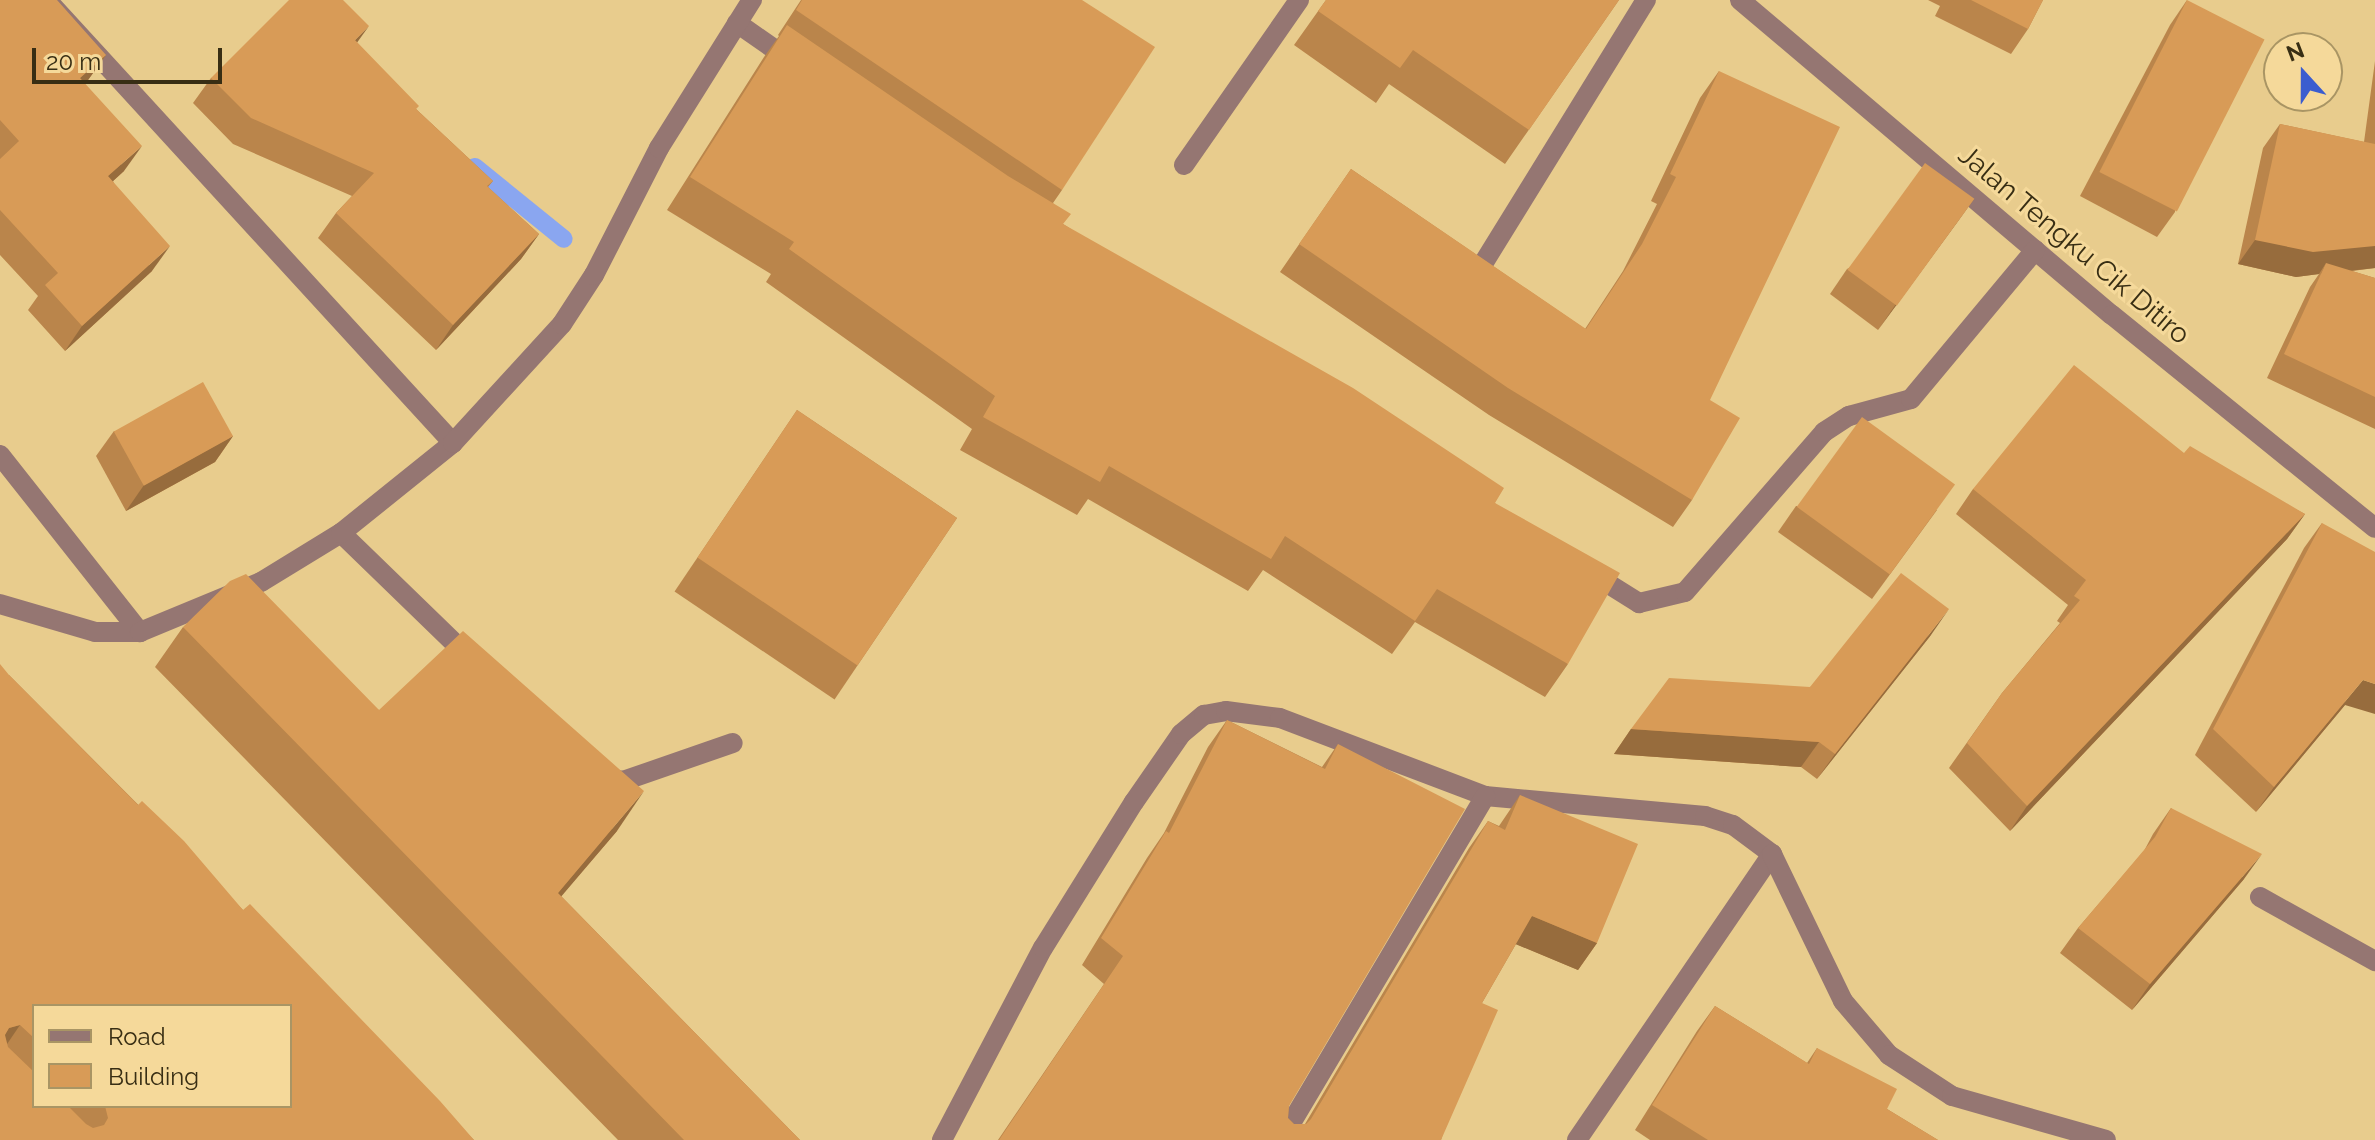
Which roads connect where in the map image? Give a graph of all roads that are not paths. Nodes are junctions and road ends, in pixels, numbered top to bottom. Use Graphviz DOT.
graph roads {
  1 [pos="47,0"];
  2 [pos="752,0"];
  3 [pos="1299,0"];
  4 [pos="1646,0"];
  5 [pos="1740,0"];
  6 [pos="737,23"];
  7 [pos="814,76"];
  8 [pos="1184,165"];
  9 [pos="2035,250"];
  10 [pos="1473,280"];
  11 [pos="453,443"];
  12 [pos="0,455"];
  13 [pos="2375,528"];
  14 [pos="341,533"];
  15 [pos="1573,561"];
  16 [pos="0,604"];
  17 [pos="140,632"];
  18 [pos="491,677"];
  19 [pos="733,743"];
  20 [pos="583,766"];
  21 [pos="1485,796"];
  22 [pos="1772,854"];
  23 [pos="2260,897"];
  24 [pos="2375,961"];
  25 [pos="942,1140"];
  26 [pos="1281,1140"];
  27 [pos="1577,1140"];
  28 [pos="2106,1140"];
  1 -- 11 [label="street"];
  2 -- 6 [label="street"];
  3 -- 8 [label="street"];
  4 -- 10 [label="street"];
  5 -- 9 [label="street, Jalan Tengku Cik Ditiro"];
  6 -- 7 [label="street"];
  6 -- 11 [label="street"];
  9 -- 13 [label="street, Jalan Tengku Cik Ditiro"];
  9 -- 15 [label="street"];
  11 -- 14 [label="street"];
  12 -- 17 [label="street"];
  14 -- 17 [label="street"];
  14 -- 18 [label="street"];
  16 -- 17 [label="street"];
  19 -- 20 [label="street"];
  21 -- 22 [label="street"];
  21 -- 25 [label="street"];
  21 -- 26 [label="street"];
  22 -- 27 [label="street"];
  22 -- 28 [label="street"];
  23 -- 24 [label="street"];
}
